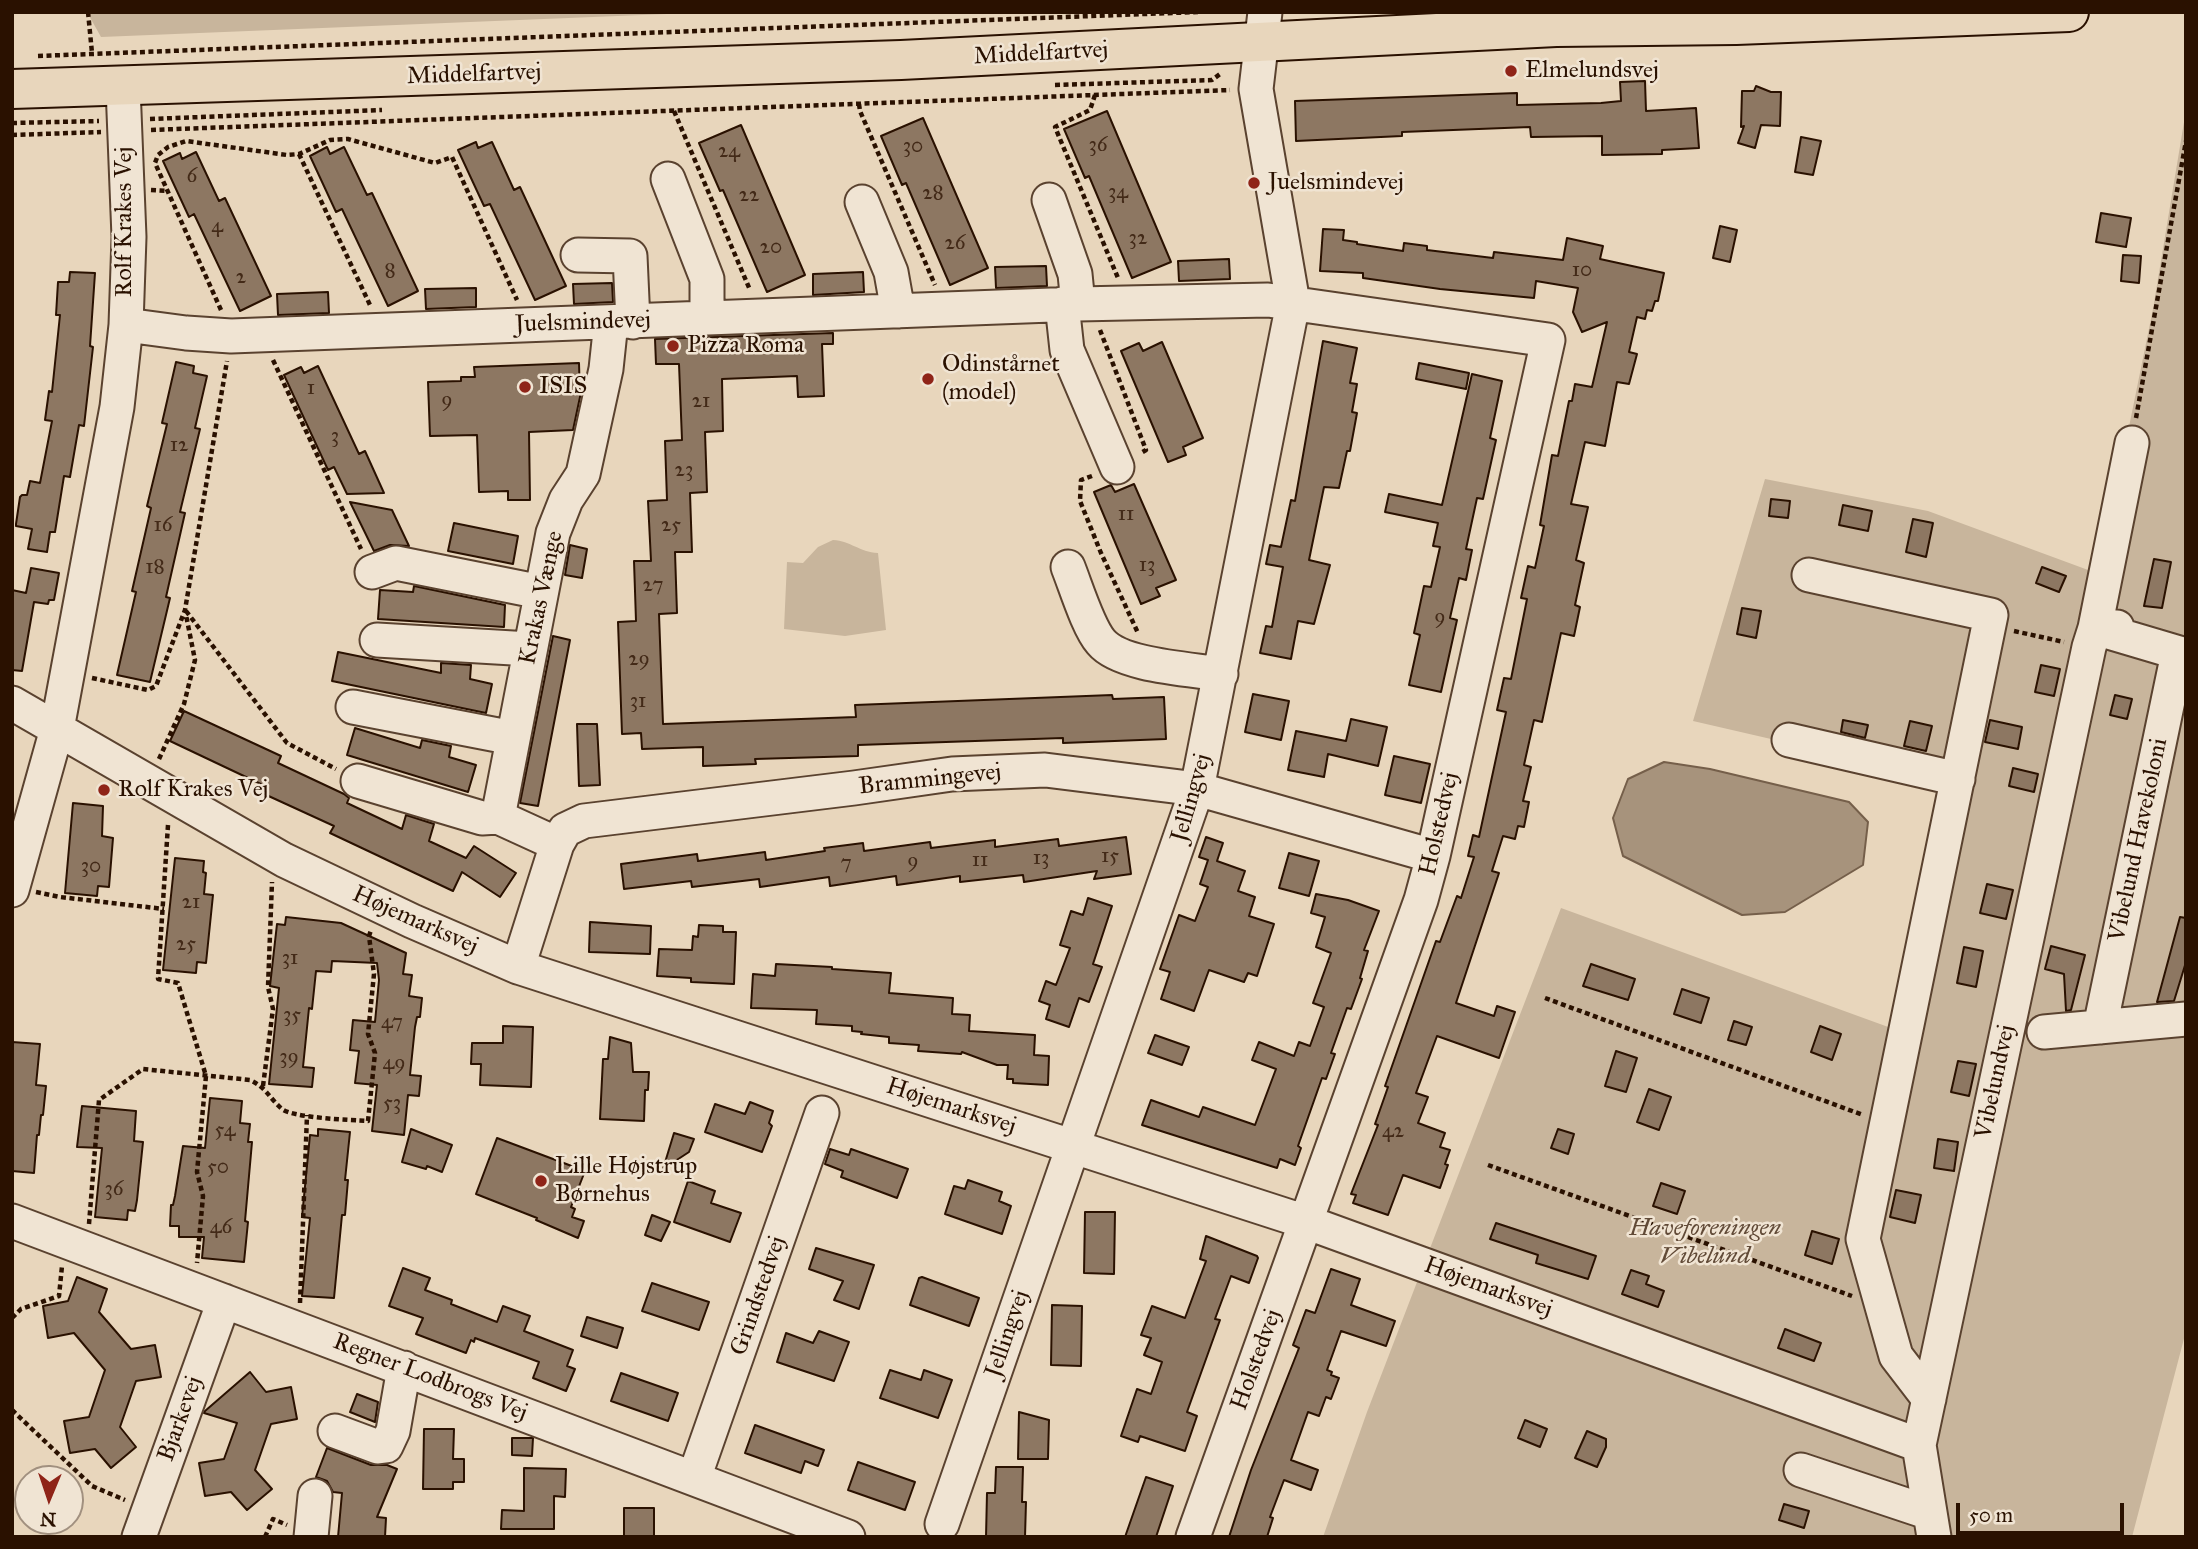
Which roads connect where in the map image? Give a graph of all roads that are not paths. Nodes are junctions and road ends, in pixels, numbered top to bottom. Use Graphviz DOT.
graph roads {
  1 [pos="2069,12"];
  2 [pos="1263,28"];
  3 [pos="123,87"];
  4 [pos="12,89"];
  5 [pos="668,179"];
  6 [pos="1049,200"];
  7 [pos="862,202"];
  8 [pos="578,255"];
  9 [pos="1293,303"];
  10 [pos="1077,304"];
  11 [pos="898,311"];
  12 [pos="707,318"];
  13 [pos="622,322"];
  14 [pos="126,325"];
  15 [pos="2132,443"];
  16 [pos="1116,467"];
  17 [pos="1068,567"];
  18 [pos="372,572"];
  19 [pos="1809,575"];
  20 [pos="541,592"];
  21 [pos="2092,638"];
  22 [pos="377,640"];
  23 [pos="530,649"];
  24 [pos="2183,649"];
  25 [pos="1221,674"];
  26 [pos="12,703"];
  27 [pos="354,707"];
  28 [pos="57,729"];
  29 [pos="513,738"];
  30 [pos="1789,740"];
  31 [pos="1958,779"];
  32 [pos="358,781"];
  33 [pos="1197,789"];
  34 [pos="498,817"];
  35 [pos="557,844"];
  36 [pos="1433,856"];
  37 [pos="13,889"];
  38 [pos="518,967"];
  39 [pos="2186,1019"];
  40 [pos="2100,1027"];
  41 [pos="2044,1032"];
  42 [pos="822,1113"];
  43 [pos="1073,1146"];
  44 [pos="12,1221"];
  45 [pos="1306,1222"];
  46 [pos="209,1295"];
  47 [pos="404,1368"];
  48 [pos="1928,1399"];
  49 [pos="335,1431"];
  50 [pos="1919,1445"];
  51 [pos="1801,1470"];
  52 [pos="694,1478"];
  53 [pos="316,1496"];
  54 [pos="144,1524"];
  55 [pos="942,1524"];
  56 [pos="1932,1525"];
  57 [pos="311,1537"];
  58 [pos="848,1537"];
  59 [pos="1193,1537"];
  1 -- 2 [label="main road, Middelfartvej"];
  2 -- 3 [label="main road, Middelfartvej"];
  2 -- 9 [label="street, Jellingvej"];
  3 -- 4 [label="main road, Middelfartvej"];
  3 -- 14 [label="street, Rolf Krakes Vej"];
  5 -- 12 [label="street"];
  6 -- 10 [label="street"];
  7 -- 11 [label="street"];
  8 -- 13 [label="street, Krakas Vænge"];
  9 -- 10 [label="street, Juelsmindevej"];
  9 -- 25 [label="street, Jellingvej"];
  9 -- 36 [label="street, Holstedvej"];
  10 -- 11 [label="street, Juelsmindevej"];
  10 -- 16 [label="street"];
  11 -- 12 [label="street, Juelsmindevej"];
  12 -- 13 [label="street, Juelsmindevej"];
  13 -- 14 [label="street, Juelsmindevej"];
  13 -- 20 [label="street, Krakas Vænge"];
  14 -- 28 [label="street, Rolf Krakes Vej"];
  15 -- 21 [label="street"];
  17 -- 25 [label="street"];
  18 -- 20 [label="street"];
  19 -- 31 [label="street"];
  20 -- 23 [label="street, Krakas Vænge"];
  21 -- 24 [label="street, Vibelund Havekoloni"];
  21 -- 48 [label="street, Vibelundvej"];
  22 -- 23 [label="street"];
  23 -- 29 [label="street, Krakas Vænge"];
  24 -- 40 [label="street, Vibelund Havekoloni"];
  25 -- 33 [label="street, Jellingvej"];
  26 -- 28 [label="street, Højemarksvej"];
  27 -- 29 [label="street"];
  28 -- 37 [label="street, Rolf Krakes Vej"];
  28 -- 38 [label="street, Højemarksvej"];
  29 -- 34 [label="street, Krakas Vænge"];
  30 -- 31 [label="street"];
  31 -- 48 [label="street"];
  32 -- 34 [label="street"];
  33 -- 35 [label="street, Brammingevej"];
  33 -- 36 [label="street, Brammingevej"];
  33 -- 43 [label="street, Jellingvej"];
  34 -- 35 [label="street"];
  35 -- 38 [label="street"];
  36 -- 45 [label="street, Holstedvej"];
  38 -- 43 [label="street, Højemarksvej"];
  39 -- 40 [label="street"];
  40 -- 41 [label="street"];
  42 -- 52 [label="street, Grindstedvej"];
  43 -- 45 [label="street, Højemarksvej"];
  43 -- 55 [label="street, Jellingvej"];
  44 -- 46 [label="street, Regner Lodbrogs Vej"];
  45 -- 50 [label="street, Højemarksvej"];
  45 -- 59 [label="street, Holstedvej"];
  46 -- 47 [label="street, Regner Lodbrogs Vej"];
  46 -- 54 [label="street, Bjarkevej"];
  47 -- 49 [label="street"];
  47 -- 52 [label="street, Regner Lodbrogs Vej"];
  48 -- 50 [label="street, Vibelundvej"];
  50 -- 56 [label="street, Vibelundvej"];
  51 -- 56 [label="street"];
  52 -- 58 [label="street, Regner Lodbrogs Vej"];
  53 -- 57 [label="street"];
}
